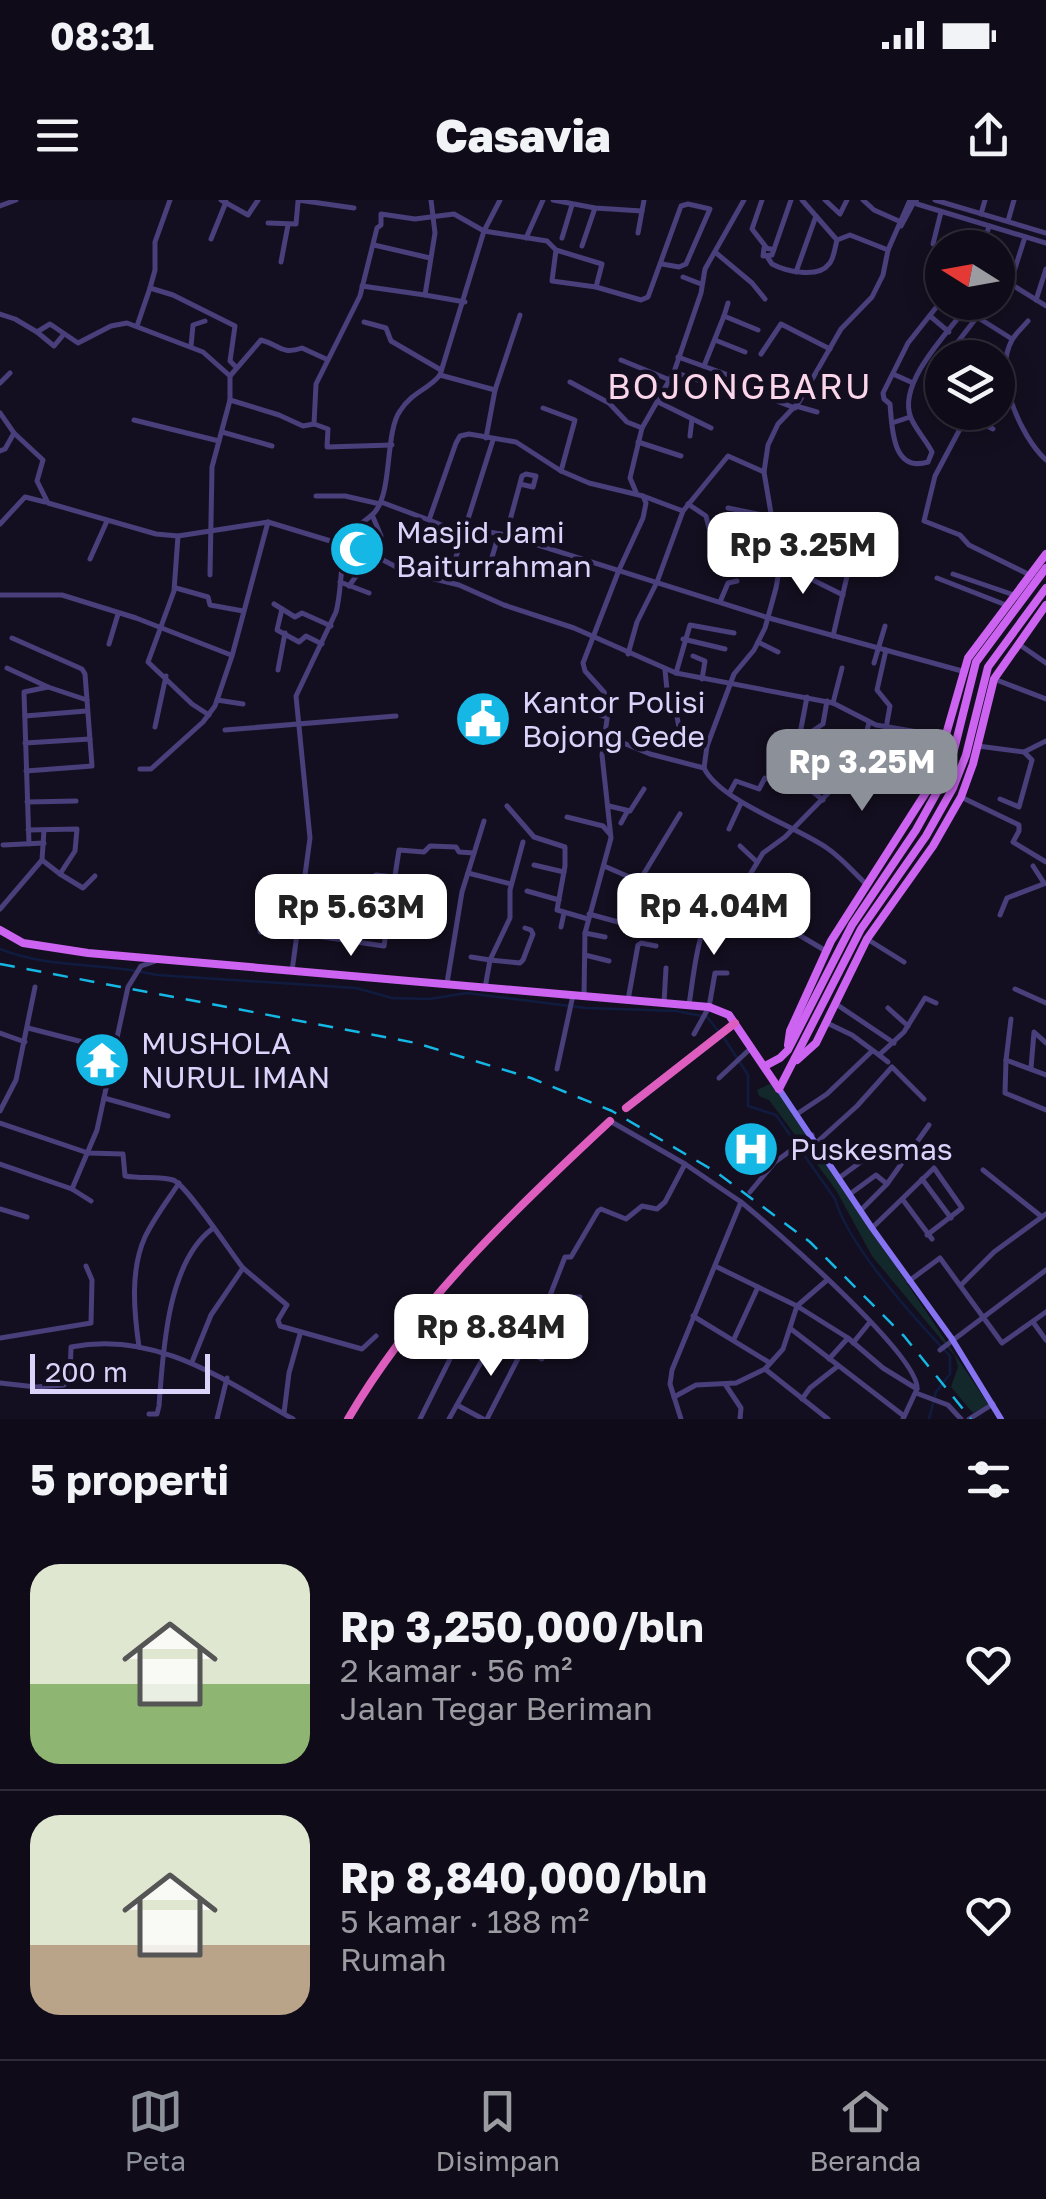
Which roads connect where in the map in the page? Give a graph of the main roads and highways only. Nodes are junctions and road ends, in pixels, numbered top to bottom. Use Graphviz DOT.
graph roads {
  1 [pos="1046,554"];
  2 [pos="1046,568"];
  3 [pos="1046,588"];
  4 [pos="1046,605"];
  5 [pos="985,713"];
  6 [pos="972,727"];
  7 [pos="931,805"];
  8 [pos="941,811"];
  9 [pos="0,930"];
  10 [pos="840,946"];
  11 [pos="859,956"];
  12 [pos="735,1023"];
  13 [pos="788,1050"];
  14 [pos="793,1063"];
  15 [pos="765,1066"];
  16 [pos="779,1089"];
  17 [pos="626,1108"];
  18 [pos="610,1120"];
  19 [pos="348,1419"];
  20 [pos="1001,1419"];
  1 -- 10 [label="main road"];
  2 -- 7 [label="main road"];
  3 -- 6 [label="main road"];
  4 -- 5 [label="main road"];
  5 -- 6 [label="main road"];
  5 -- 11 [label="main road"];
  6 -- 8 [label="main road"];
  7 -- 8 [label="main road"];
  7 -- 10 [label="main road"];
  8 -- 10 [label="main road"];
  9 -- 12 [label="main road"];
  10 -- 11 [label="main road"];
  10 -- 13 [label="main road"];
  10 -- 13 [label="main road"];
  10 -- 14 [label="main road"];
  11 -- 14 [label="main road"];
  12 -- 15 [label="main road"];
  12 -- 17 [label="highway"];
  13 -- 15 [label="main road"];
  14 -- 16 [label="main road"];
  15 -- 16 [label="main road"];
  16 -- 20 [label="main road"];
  18 -- 19 [label="highway"];
}
